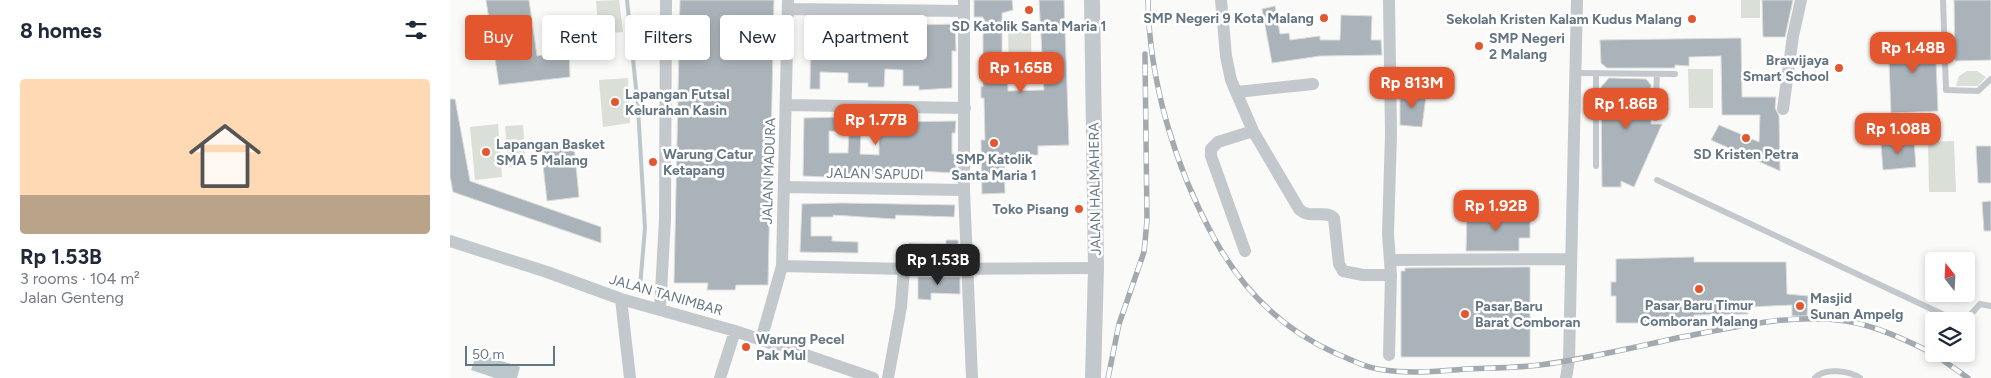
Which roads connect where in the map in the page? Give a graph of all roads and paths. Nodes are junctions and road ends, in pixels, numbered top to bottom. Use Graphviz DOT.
graph roads {
  1 [pos="666,0"];
  2 [pos="1092,0"];
  3 [pos="1220,0"];
  4 [pos="1389,0"];
  5 [pos="1577,0"];
  6 [pos="1802,0"];
  7 [pos="1944,0"];
  8 [pos="788,5"];
  9 [pos="964,6"];
  10 [pos="1576,73"];
  11 [pos="1596,73"];
  12 [pos="1657,74"];
  13 [pos="1674,74"];
  14 [pos="1991,79"];
  15 [pos="1313,84"];
  16 [pos="1237,92"];
  17 [pos="786,105"];
  18 [pos="965,108"];
  19 [pos="1783,109"];
  20 [pos="1656,118"];
  21 [pos="1253,131"];
  22 [pos="1596,166"];
  23 [pos="1657,180"];
  24 [pos="784,188"];
  25 [pos="964,190"];
  26 [pos="450,241"];
  27 [pos="1245,251"];
  28 [pos="1571,259"];
  29 [pos="1392,260"];
  30 [pos="782,266"];
  31 [pos="1096,268"];
  32 [pos="904,269"];
  33 [pos="967,269"];
  34 [pos="1392,275"];
  35 [pos="622,300"];
  36 [pos="1991,306"];
  37 [pos="660,310"];
  38 [pos="1938,312"];
  39 [pos="1973,312"];
  40 [pos="735,331"];
  41 [pos="761,340"];
  42 [pos="1389,355"];
  43 [pos="630,378"];
  44 [pos="720,378"];
  45 [pos="873,378"];
  46 [pos="888,378"];
  47 [pos="972,378"];
  48 [pos="1093,378"];
  49 [pos="1566,378"];
  50 [pos="1815,378"];
  51 [pos="1860,378"];
  1 -- 37 [label="street"];
  2 -- 31 [label="street, JALAN HALMAHERA"];
  3 -- 16 [label="street"];
  4 -- 29 [label="street"];
  5 -- 10 [label="street"];
  6 -- 19 [label="street"];
  7 -- 14 [label="lane"];
  8 -- 9 [label="street"];
  8 -- 17 [label="street, JALAN MADURA"];
  9 -- 18 [label="street"];
  10 -- 11 [label="lane"];
  10 -- 28 [label="street"];
  11 -- 12 [label="lane"];
  11 -- 22 [label="lane"];
  12 -- 13 [label="lane"];
  12 -- 20 [label="lane"];
  15 -- 16 [label="street"];
  16 -- 21 [label="street"];
  17 -- 18 [label="street"];
  17 -- 24 [label="street, JALAN MADURA"];
  18 -- 25 [label="street"];
  21 -- 27 [label="street"];
  21 -- 34 [label="street"];
  23 -- 38 [label="lane"];
  24 -- 25 [label="street, JALAN SAPUDI"];
  24 -- 30 [label="street, JALAN MADURA"];
  25 -- 33 [label="street"];
  26 -- 35 [label="street, JALAN TANIMBAR"];
  28 -- 29 [label="street"];
  28 -- 49 [label="street"];
  29 -- 34 [label="street"];
  30 -- 32 [label="street"];
  30 -- 41 [label="street, JALAN MADURA"];
  31 -- 33 [label="street"];
  31 -- 48 [label="street, JALAN HALMAHERA"];
  32 -- 33 [label="street"];
  32 -- 46 [label="street"];
  33 -- 47 [label="street"];
  34 -- 42 [label="street"];
  35 -- 37 [label="street, JALAN TANIMBAR"];
  35 -- 43 [label="street"];
  36 -- 39 [label="lane"];
  37 -- 40 [label="street, JALAN TANIMBAR"];
  40 -- 41 [label="street, JALAN TANIMBAR"];
  40 -- 44 [label="street"];
  41 -- 45 [label="street, JALAN TANIMBAR"];
  50 -- 51 [label="lane"];
}
